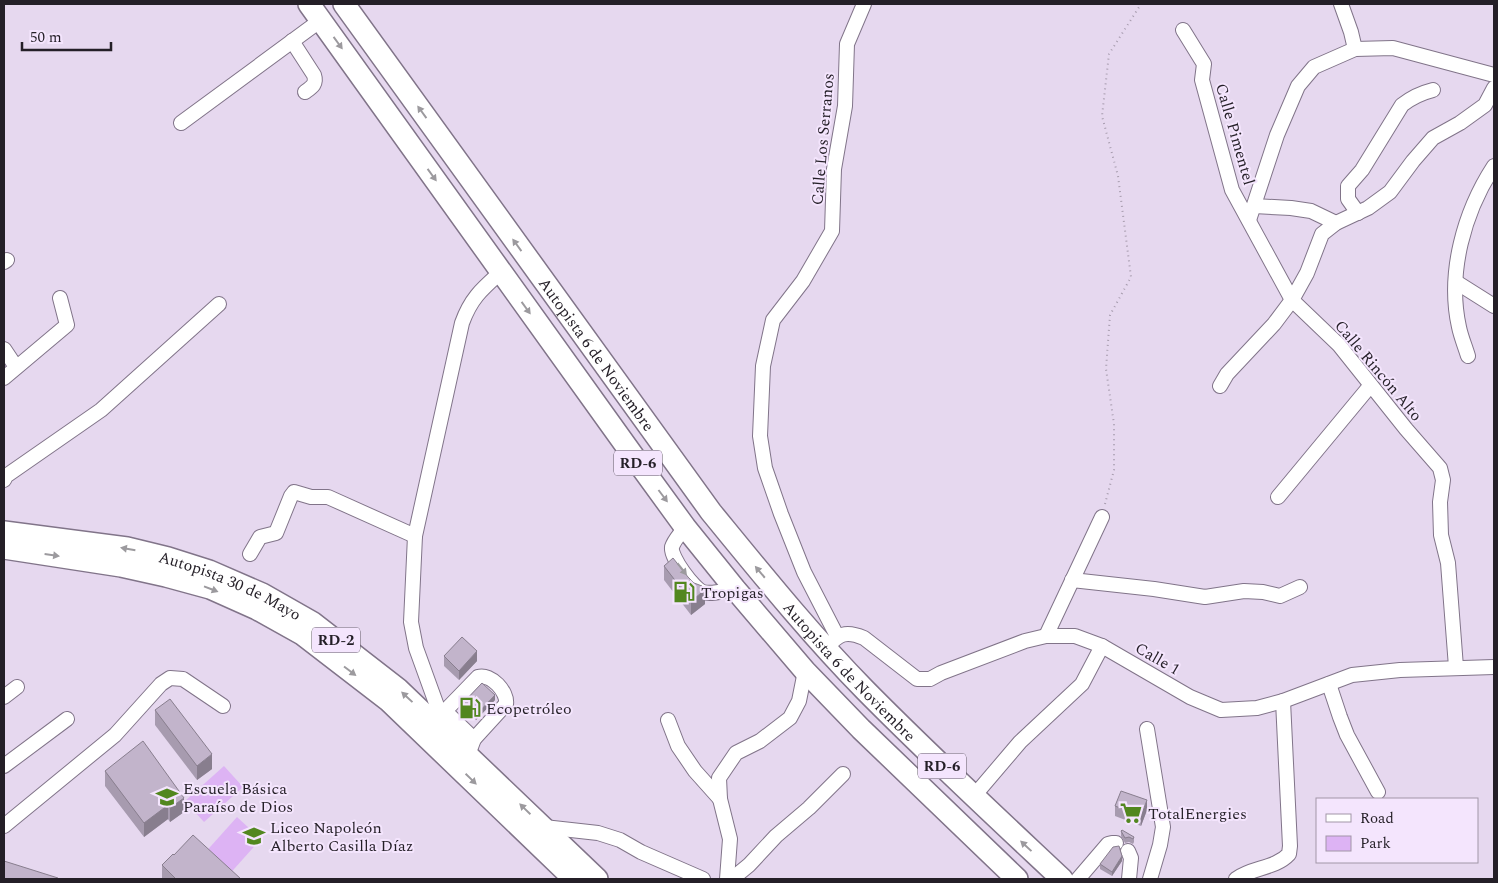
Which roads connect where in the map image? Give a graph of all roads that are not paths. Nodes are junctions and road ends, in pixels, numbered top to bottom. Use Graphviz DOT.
graph roads {
  1 [pos="344,4"];
  2 [pos="864,4"];
  3 [pos="1340,4"];
  4 [pos="315,12"];
  5 [pos="1183,30"];
  6 [pos="292,41"];
  7 [pos="1354,49"];
  8 [pos="1494,75"];
  9 [pos="1494,88"];
  10 [pos="1433,90"];
  11 [pos="306,92"];
  12 [pos="181,123"];
  13 [pos="1492,175"];
  14 [pos="1254,206"];
  15 [pos="1358,213"];
  16 [pos="1249,220"];
  17 [pos="1336,223"];
  18 [pos="501,272"];
  19 [pos="1456,282"];
  20 [pos="60,298"];
  21 [pos="1292,300"];
  22 [pos="219,304"];
  23 [pos="1494,306"];
  24 [pos="4,349"];
  25 [pos="1468,356"];
  26 [pos="16,367"];
  27 [pos="4,378"];
  28 [pos="1220,386"];
  29 [pos="1370,386"];
  30 [pos="4,480"];
  31 [pos="1278,497"];
  32 [pos="1102,517"];
  33 [pos="686,527"];
  34 [pos="4,532"];
  35 [pos="415,536"];
  36 [pos="4,548"];
  37 [pos="250,554"];
  38 [pos="1072,580"];
  39 [pos="1300,587"];
  40 [pos="735,589"];
  41 [pos="1046,636"];
  42 [pos="832,642"];
  43 [pos="1102,646"];
  44 [pos="1494,667"];
  45 [pos="1456,668"];
  46 [pos="806,671"];
  47 [pos="1329,684"];
  48 [pos="16,687"];
  49 [pos="4,697"];
  50 [pos="1284,701"];
  51 [pos="223,706"];
  52 [pos="437,714"];
  53 [pos="67,719"];
  54 [pos="668,720"];
  55 [pos="1147,729"];
  56 [pos="471,747"];
  57 [pos="4,766"];
  58 [pos="843,774"];
  59 [pos="1378,792"];
  60 [pos="974,796"];
  61 [pos="720,799"];
  62 [pos="4,826"];
  63 [pos="544,827"];
  64 [pos="1116,843"];
  65 [pos="1128,852"];
  66 [pos="574,879"];
  67 [pos="597,879"];
  68 [pos="703,879"];
  69 [pos="727,879"];
  70 [pos="732,879"];
  71 [pos="1017,879"];
  72 [pos="1062,879"];
  73 [pos="1078,879"];
  74 [pos="1130,879"];
  75 [pos="1150,879"];
  76 [pos="1236,879"];
  42 -- 1 [label="highway, Autopista 6 de Noviembre / RD-6, one-way"];
  2 -- 42 [label="street, Calle Los Serranos"];
  3 -- 7 [label="street"];
  4 -- 6 [label="street"];
  4 -- 18 [label="highway, Autopista 6 de Noviembre / RD-6, one-way"];
  5 -- 16 [label="street, Calle Pimentel"];
  6 -- 11 [label="street"];
  6 -- 12 [label="street"];
  7 -- 8 [label="street"];
  7 -- 14 [label="street"];
  9 -- 15 [label="street"];
  10 -- 15 [label="street"];
  13 -- 19 [label="street"];
  14 -- 16 [label="street"];
  14 -- 17 [label="street"];
  15 -- 17 [label="street"];
  16 -- 21 [label="street, Calle Rincón Alto"];
  17 -- 21 [label="street"];
  18 -- 33 [label="highway, Autopista 6 de Noviembre / RD-6, one-way"];
  18 -- 35 [label="street"];
  19 -- 23 [label="street"];
  19 -- 25 [label="street"];
  20 -- 26 [label="street"];
  21 -- 28 [label="street"];
  21 -- 29 [label="street, Calle Rincón Alto"];
  22 -- 30 [label="street"];
  24 -- 26 [label="street"];
  26 -- 27 [label="street"];
  29 -- 31 [label="street"];
  29 -- 45 [label="street, Calle Rincón Alto"];
  32 -- 38 [label="street"];
  33 -- 40 [label="highway, Autopista 6 de Noviembre / RD-6"];
  33 -- 40 [label="street, one-way"];
  52 -- 34 [label="highway, Autopista 30 de Mayo / RD-2, one-way"];
  35 -- 37 [label="street"];
  35 -- 52 [label="street"];
  36 -- 66 [label="highway, Autopista 30 de Mayo / RD-2, one-way"];
  38 -- 39 [label="street"];
  38 -- 41 [label="street"];
  40 -- 46 [label="highway, Autopista 6 de Noviembre / RD-6"];
  41 -- 42 [label="street, Calle 1"];
  41 -- 43 [label="street, Calle 1"];
  42 -- 60 [label="highway, Autopista 6 de Noviembre / RD-6"];
  43 -- 50 [label="street, Calle 1"];
  43 -- 60 [label="street"];
  44 -- 45 [label="street, Calle 1"];
  45 -- 47 [label="street, Calle 1"];
  46 -- 61 [label="street"];
  46 -- 71 [label="highway, Autopista 6 de Noviembre / RD-6"];
  47 -- 50 [label="street, Calle 1"];
  47 -- 59 [label="street"];
  48 -- 49 [label="street"];
  50 -- 76 [label="street"];
  51 -- 62 [label="street"];
  52 -- 56 [label="highway, Autopista 30 de Mayo / RD-2"];
  52 -- 56 [label="street"];
  53 -- 57 [label="street"];
  54 -- 61 [label="street"];
  55 -- 75 [label="street"];
  63 -- 56 [label="highway, Autopista 30 de Mayo / RD-2, one-way"];
  58 -- 70 [label="street"];
  72 -- 60 [label="highway, Autopista 6 de Noviembre / RD-6, one-way"];
  61 -- 69 [label="street"];
  63 -- 67 [label="highway, Autopista 30 de Mayo / RD-2"];
  63 -- 68 [label="street"];
  64 -- 73 [label="street"];
  65 -- 74 [label="street"];
}
